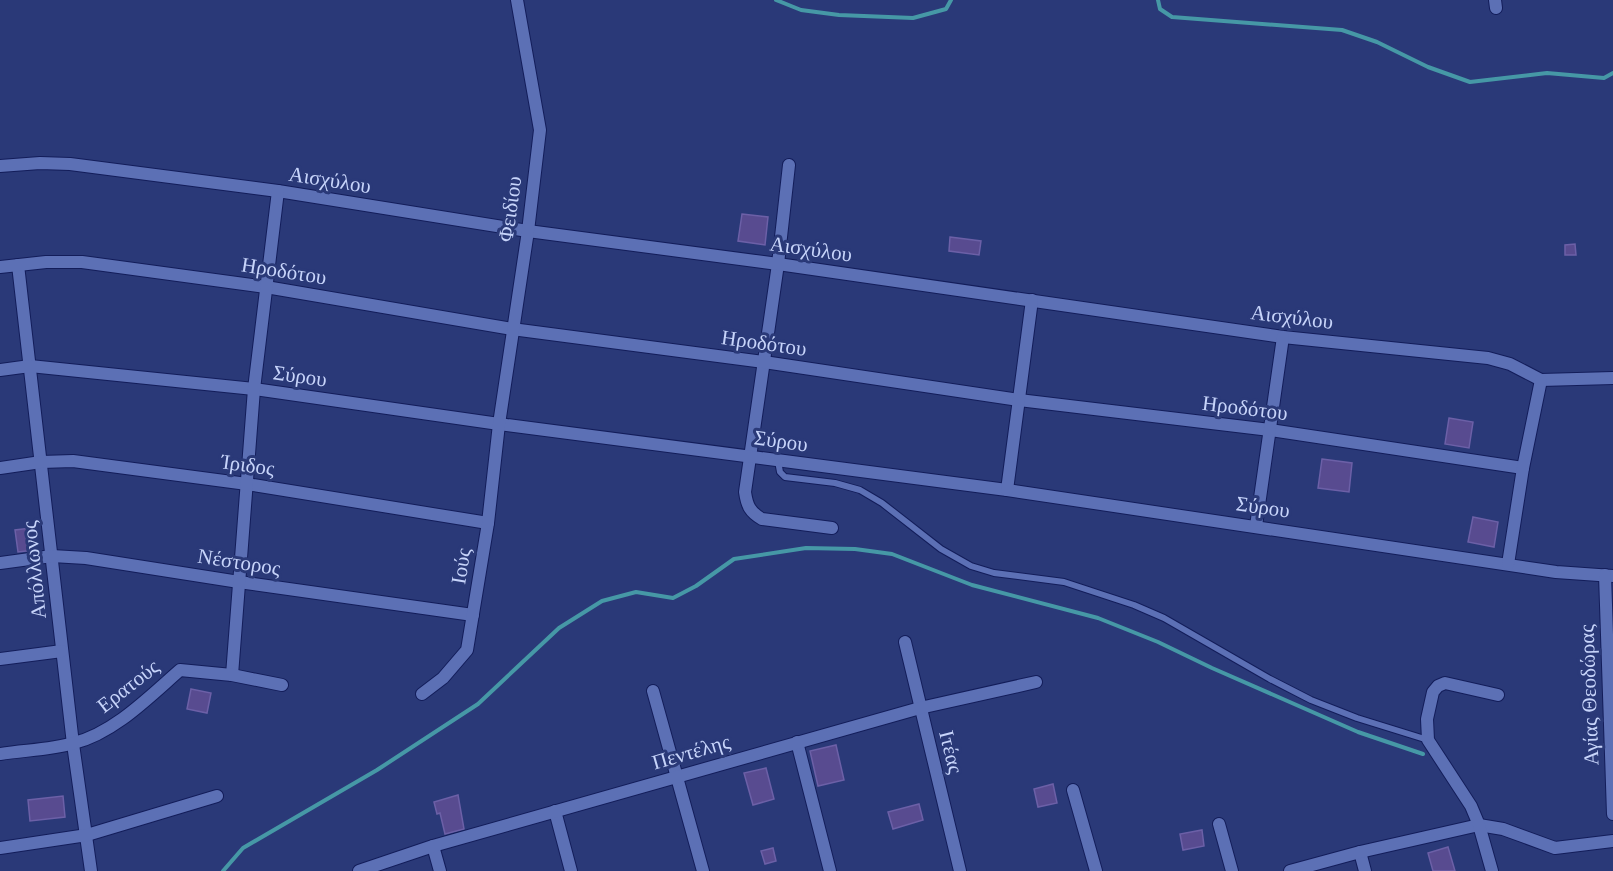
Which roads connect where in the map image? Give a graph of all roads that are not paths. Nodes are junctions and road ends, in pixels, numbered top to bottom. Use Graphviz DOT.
graph roads {
  1 [pos="517,0"];
  2 [pos="789,165"];
  3 [pos="0,166"];
  4 [pos="278,191"];
  5 [pos="528,231"];
  6 [pos="778,264"];
  7 [pos="18,265"];
  8 [pos="0,267"];
  9 [pos="267,287"];
  10 [pos="1032,300"];
  11 [pos="512,329"];
  12 [pos="1283,337"];
  13 [pos="764,362"];
  14 [pos="30,366"];
  15 [pos="0,370"];
  16 [pos="1613,378"];
  17 [pos="1541,380"];
  18 [pos="254,389"];
  19 [pos="1019,400"];
  20 [pos="499,424"];
  21 [pos="1270,430"];
  22 [pos="751,457"];
  23 [pos="778,461"];
  24 [pos="41,462"];
  25 [pos="0,468"];
  26 [pos="1523,468"];
  27 [pos="247,484"];
  28 [pos="1007,490"];
  29 [pos="488,523"];
  30 [pos="1256,526"];
  31 [pos="832,528"];
  32 [pos="52,555"];
  33 [pos="0,563"];
  34 [pos="1508,564"];
  35 [pos="1609,576"];
  36 [pos="239,582"];
  37 [pos="473,615"];
  38 [pos="905,642"];
  39 [pos="62,651"];
  40 [pos="0,659"];
  41 [pos="1610,667"];
  42 [pos="232,675"];
  43 [pos="1036,682"];
  44 [pos="282,685"];
  45 [pos="653,691"];
  46 [pos="422,694"];
  47 [pos="1498,695"];
  48 [pos="920,708"];
  49 [pos="1428,740"];
  50 [pos="797,742"];
  51 [pos="72,744"];
  52 [pos="0,754"];
  53 [pos="1612,757"];
  54 [pos="677,777"];
  55 [pos="1073,790"];
  56 [pos="217,796"];
  57 [pos="555,811"];
  58 [pos="1613,814"];
  59 [pos="1219,824"];
  60 [pos="1479,825"];
  61 [pos="87,836"];
  62 [pos="1613,841"];
  63 [pos="433,846"];
  64 [pos="0,848"];
  65 [pos="1360,852"];
  66 [pos="90,871"];
  67 [pos="359,871"];
  68 [pos="440,871"];
  69 [pos="571,871"];
  70 [pos="703,871"];
  71 [pos="830,871"];
  72 [pos="960,871"];
  73 [pos="1096,871"];
  74 [pos="1232,871"];
  75 [pos="1290,871"];
  76 [pos="1365,871"];
  77 [pos="1492,871"];
  1 -- 5 [label="street, Φειδίου"];
  2 -- 6 [label="street"];
  3 -- 4 [label="street, Αισχύλου"];
  4 -- 5 [label="street, Αισχύλου"];
  4 -- 9 [label="street"];
  5 -- 6 [label="street, Αισχύλου"];
  5 -- 11 [label="street, Φειδίου"];
  6 -- 10 [label="street, Αισχύλου"];
  6 -- 13 [label="street"];
  7 -- 8 [label="street, Ηροδότου"];
  7 -- 9 [label="street, Ηροδότου"];
  7 -- 14 [label="street, Απόλλωνος"];
  9 -- 11 [label="street, Ηροδότου"];
  9 -- 18 [label="street"];
  10 -- 12 [label="street, Αισχύλου"];
  10 -- 19 [label="street"];
  11 -- 13 [label="street, Ηροδότου"];
  11 -- 20 [label="street, Φειδίου"];
  12 -- 17 [label="street, Αισχύλου"];
  12 -- 21 [label="street"];
  13 -- 19 [label="street, Ηροδότου"];
  13 -- 22 [label="street"];
  14 -- 15 [label="street, Σύρου"];
  14 -- 18 [label="street, Σύρου"];
  14 -- 24 [label="street, Απόλλωνος"];
  16 -- 17 [label="street, Αισχύλου"];
  17 -- 26 [label="street"];
  18 -- 20 [label="street, Σύρου"];
  18 -- 27 [label="street"];
  19 -- 21 [label="street, Ηροδότου"];
  19 -- 28 [label="street"];
  20 -- 22 [label="street, Σύρου"];
  20 -- 29 [label="street, Ιούς"];
  21 -- 26 [label="street, Ηροδότου"];
  21 -- 30 [label="street"];
  22 -- 23 [label="street, Σύρου"];
  22 -- 31 [label="street"];
  23 -- 28 [label="street, Σύρου"];
  23 -- 49 [label="lane"];
  24 -- 25 [label="street, Ίριδος"];
  24 -- 27 [label="street, Ίριδος"];
  24 -- 32 [label="street, Απόλλωνος"];
  26 -- 34 [label="street"];
  27 -- 29 [label="street, Ίριδος"];
  27 -- 36 [label="street"];
  28 -- 30 [label="street, Σύρου"];
  29 -- 37 [label="street, Ιούς"];
  30 -- 34 [label="street, Σύρου"];
  32 -- 33 [label="street, Νέστορος"];
  32 -- 36 [label="street, Νέστορος"];
  32 -- 39 [label="street, Απόλλωνος"];
  34 -- 35 [label="street, Σύρου"];
  35 -- 41 [label="street, Αγίας Θεοδώρας"];
  36 -- 37 [label="street, Νέστορος"];
  36 -- 42 [label="street"];
  37 -- 46 [label="street, Ιούς"];
  38 -- 48 [label="street, Ιτέας"];
  39 -- 40 [label="street"];
  39 -- 51 [label="street, Απόλλωνος"];
  41 -- 53 [label="street, Αγίας Θεοδώρας"];
  42 -- 44 [label="street, Ερατούς"];
  42 -- 51 [label="street, Ερατούς"];
  43 -- 48 [label="street, Πεντέλης"];
  45 -- 54 [label="street"];
  47 -- 49 [label="street"];
  48 -- 50 [label="street, Πεντέλης"];
  48 -- 72 [label="street, Ιτέας"];
  49 -- 60 [label="street"];
  50 -- 54 [label="street, Πεντέλης"];
  50 -- 71 [label="street"];
  51 -- 52 [label="street, Ερατούς"];
  51 -- 61 [label="street, Απόλλωνος"];
  53 -- 58 [label="street, Αγίας Θεοδώρας"];
  54 -- 57 [label="street, Πεντέλης"];
  54 -- 70 [label="street"];
  55 -- 73 [label="street"];
  56 -- 61 [label="street"];
  57 -- 63 [label="street, Πεντέλης"];
  57 -- 69 [label="street"];
  59 -- 74 [label="street"];
  60 -- 62 [label="street"];
  60 -- 65 [label="street"];
  60 -- 77 [label="street"];
  61 -- 64 [label="street"];
  61 -- 66 [label="street, Απόλλωνος"];
  63 -- 67 [label="street, Πεντέλης"];
  63 -- 68 [label="street"];
  65 -- 75 [label="street"];
  65 -- 76 [label="street"];
}
